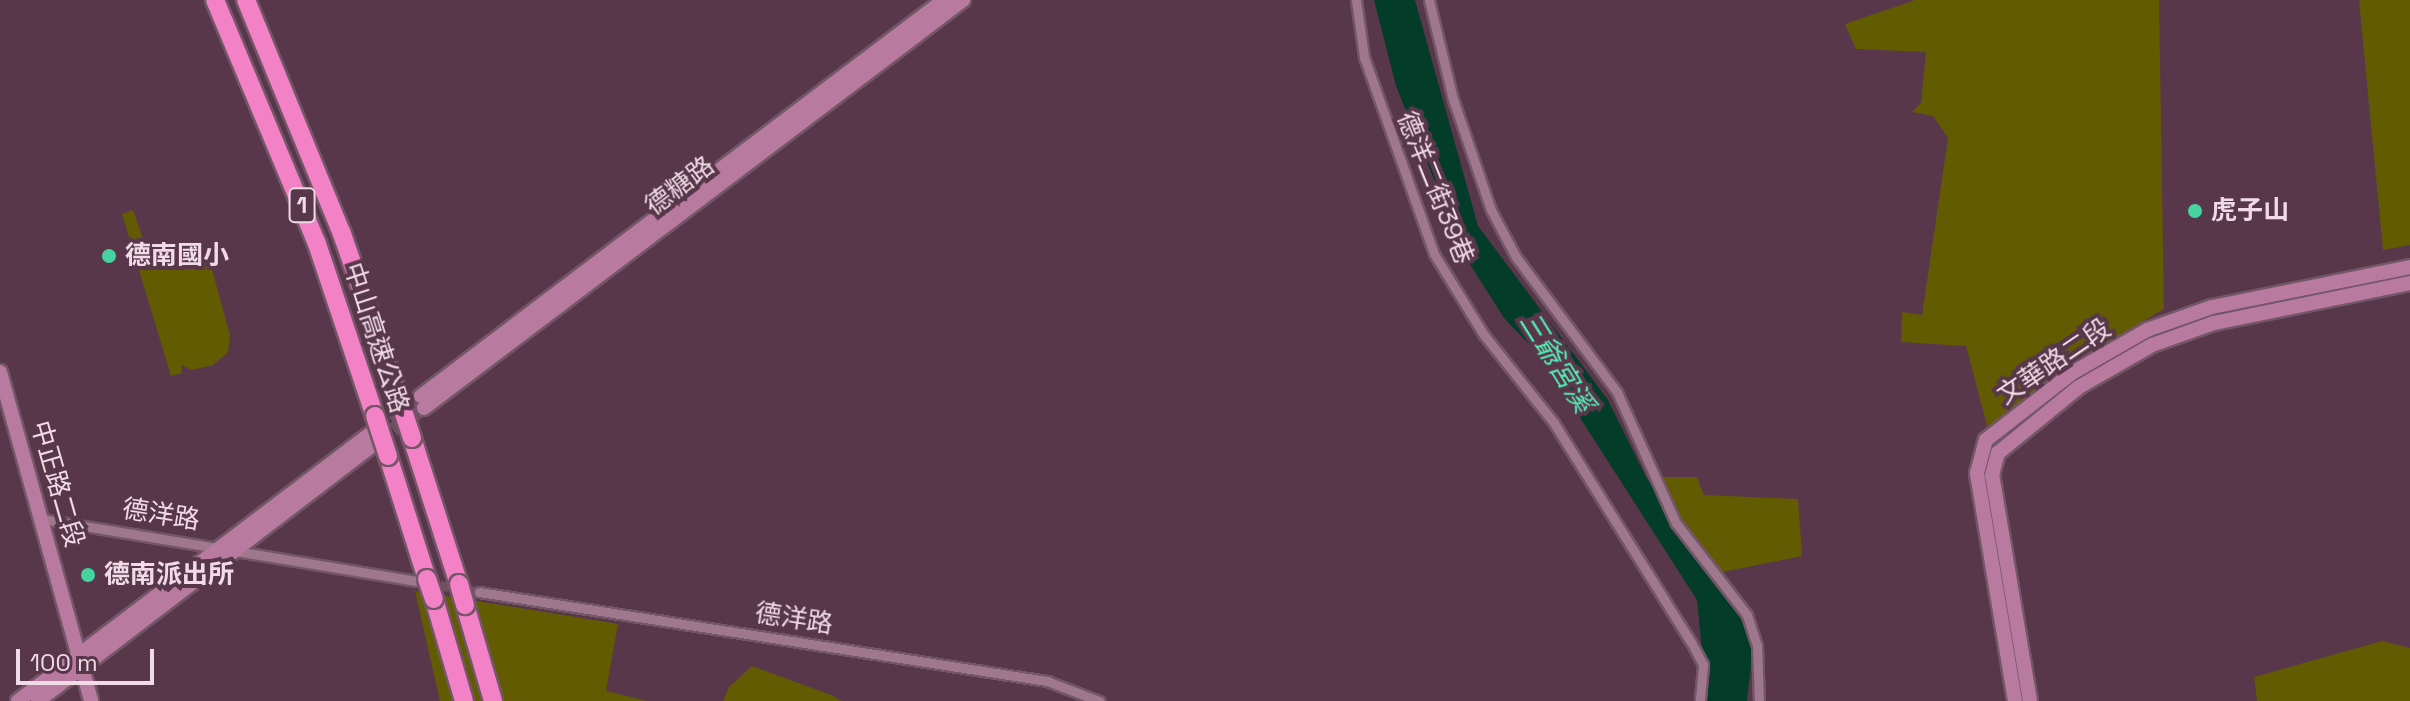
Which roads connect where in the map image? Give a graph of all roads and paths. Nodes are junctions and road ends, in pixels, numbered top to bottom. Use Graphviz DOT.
graph roads {
  1 [pos="205,0"];
  2 [pos="215,0"];
  3 [pos="246,0"];
  4 [pos="258,0"];
  5 [pos="944,0"];
  6 [pos="963,0"];
  7 [pos="1356,0"];
  8 [pos="1429,0"];
  9 [pos="283,84"];
  10 [pos="264,108"];
  11 [pos="2410,267"];
  12 [pos="2410,283"];
  13 [pos="0,372"];
  14 [pos="377,445"];
  15 [pos="42,519"];
  16 [pos="225,548"];
  17 [pos="421,580"];
  18 [pos="472,598"];
  19 [pos="80,662"];
  20 [pos="18,701"];
  21 [pos="38,701"];
  22 [pos="91,701"];
  23 [pos="464,701"];
  24 [pos="493,701"];
  25 [pos="1099,701"];
  26 [pos="1700,701"];
  27 [pos="1759,701"];
  28 [pos="2015,701"];
  29 [pos="2030,701"];
  1 -- 10 [label="highway"];
  2 -- 10 [label="highway, 中山高速公路 / 1"];
  3 -- 9 [label="highway, 中山高速公路 / 1"];
  4 -- 9 [label="highway"];
  5 -- 6 [label="street, 德糖路"];
  7 -- 26 [label="street, 德洋二街39巷"];
  8 -- 27 [label="street"];
  9 -- 18 [label="highway, 中山高速公路 / 1, bridge"];
  10 -- 14 [label="highway, 中山高速公路 / 1, bridge"];
  11 -- 28 [label="street, 文華路二段"];
  12 -- 29 [label="street, 文華路二段"];
  13 -- 15 [label="street, 中正路二段"];
  14 -- 16 [label="street"];
  14 -- 17 [label="highway, 中山高速公路 / 1"];
  15 -- 16 [label="street, 德洋路"];
  15 -- 19 [label="street, 中正路二段"];
  16 -- 17 [label="street, 德洋路"];
  16 -- 19 [label="street"];
  17 -- 23 [label="highway, 中山高速公路 / 1, bridge"];
  18 -- 24 [label="highway, 中山高速公路 / 1"];
  18 -- 25 [label="street, 德洋路"];
  19 -- 20 [label="street"];
  19 -- 21 [label="street"];
  19 -- 22 [label="street, 中正路二段"];
}
